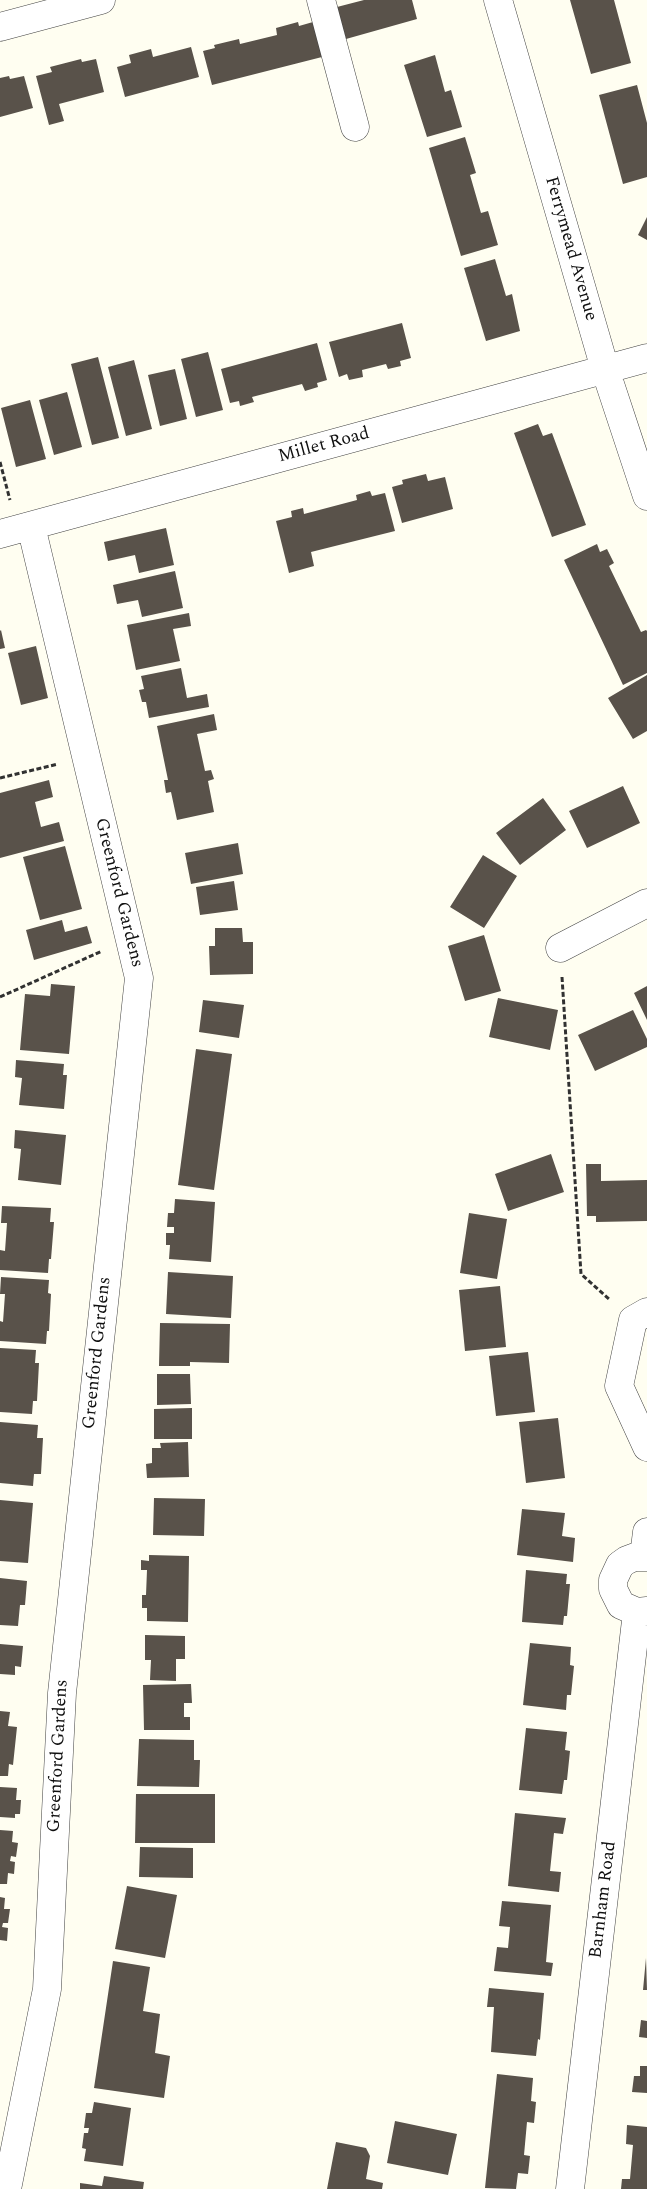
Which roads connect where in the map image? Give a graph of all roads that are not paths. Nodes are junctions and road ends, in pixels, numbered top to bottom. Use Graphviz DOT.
graph roads {
  1 [pos="101,0"];
  2 [pos="321,0"];
  3 [pos="498,0"];
  4 [pos="0,27"];
  5 [pos="355,127"];
  6 [pos="647,358"];
  7 [pos="605,369"];
  8 [pos="647,496"];
  9 [pos="31,526"];
  10 [pos="0,534"];
  11 [pos="647,903"];
  12 [pos="560,948"];
  13 [pos="640,1316"];
  14 [pos="647,1447"];
  15 [pos="646,1548"];
  16 [pos="642,1611"];
  17 [pos="570,2187"];
  18 [pos="7,2189"];
  1 -- 4 [label="street"];
  2 -- 5 [label="street"];
  3 -- 7 [label="street, Ferrymead Avenue"];
  6 -- 7 [label="street, Millet Road"];
  7 -- 8 [label="street, Ferrymead Avenue"];
  7 -- 9 [label="street, Millet Road"];
  9 -- 10 [label="street, Millet Road"];
  9 -- 18 [label="street, Greenford Gardens"];
  11 -- 12 [label="street"];
  13 -- 14 [label="street"];
  15 -- 16 [label="street, Barnham Road"];
  16 -- 17 [label="street, Barnham Road"];
}
